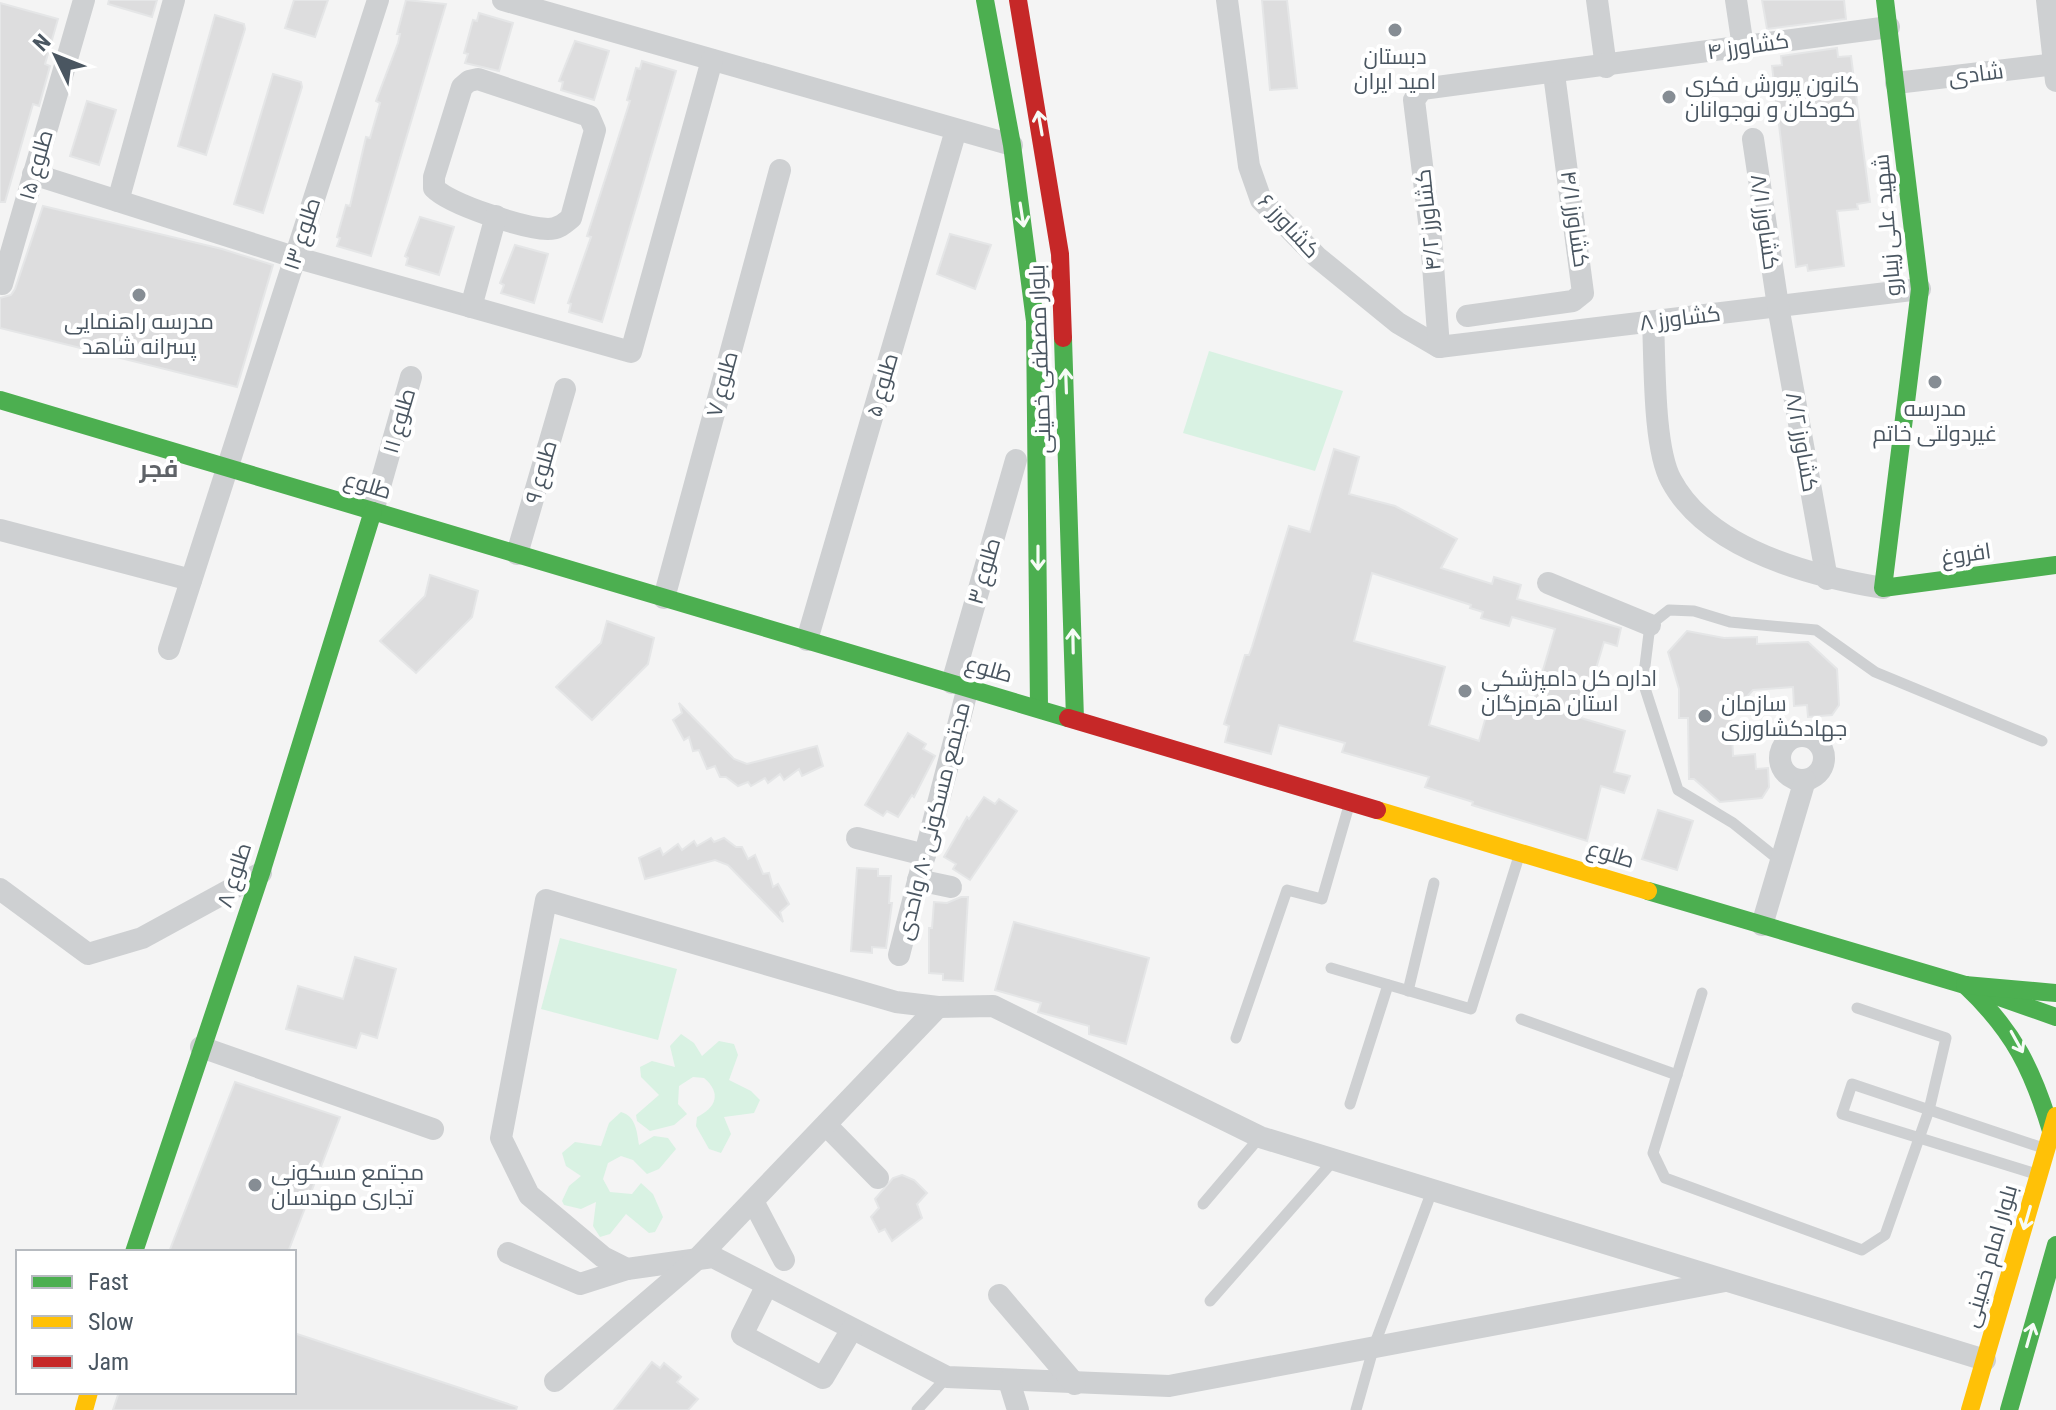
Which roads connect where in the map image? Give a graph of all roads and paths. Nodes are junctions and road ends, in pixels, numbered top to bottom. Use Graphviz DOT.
graph roads {
  1 [pos="174,0"];
  2 [pos="378,0"];
  3 [pos="503,0"];
  4 [pos="985,0"];
  5 [pos="1018,0"];
  6 [pos="1227,0"];
  7 [pos="1597,0"];
  8 [pos="1736,0"];
  9 [pos="1885,0"];
  10 [pos="2047,0"];
  11 [pos="77,2"];
  12 [pos="1889,27"];
  13 [pos="1743,47"];
  14 [pos="712,60"];
  15 [pos="1606,67"];
  16 [pos="2055,70"];
  17 [pos="1554,74"];
  18 [pos="1896,83"];
  19 [pos="1416,94"];
  20 [pos="956,130"];
  21 [pos="1753,139"];
  22 [pos="1012,145"];
  23 [pos="780,170"];
  24 [pos="33,174"];
  25 [pos="118,201"];
  26 [pos="496,216"];
  27 [pos="294,257"];
  28 [pos="2,284"];
  29 [pos="1920,289"];
  30 [pos="1778,306"];
  31 [pos="471,307"];
  32 [pos="1467,316"];
  33 [pos="1653,322"];
  34 [pos="1439,347"];
  35 [pos="411,377"];
  36 [pos="565,389"];
  37 [pos="0,400"];
  38 [pos="1016,460"];
  39 [pos="225,467"];
  40 [pos="373,511"];
  41 [pos="1037,524"];
  42 [pos="1070,524"];
  43 [pos="0,530"];
  44 [pos="517,554"];
  45 [pos="2056,565"];
  46 [pos="1827,579"];
  47 [pos="191,580"];
  48 [pos="1548,583"];
  49 [pos="1883,588"];
  50 [pos="664,598"];
  51 [pos="1650,625"];
  52 [pos="807,640"];
  53 [pos="169,649"];
  54 [pos="960,685"];
  55 [pos="1039,708"];
  56 [pos="1075,719"];
  57 [pos="2042,741"];
  58 [pos="1805,780"];
  59 [pos="1350,801"];
  60 [pos="857,838"];
  61 [pos="1521,852"];
  62 [pos="925,855"];
  63 [pos="1779,860"];
  64 [pos="261,873"];
  65 [pos="918,880"];
  66 [pos="1434,883"];
  67 [pos="951,887"];
  68 [pos="0,889"];
  69 [pos="1762,925"];
  70 [pos="899,955"];
  71 [pos="1331,968"];
  72 [pos="1388,985"];
  73 [pos="1965,985"];
  74 [pos="1408,991"];
  75 [pos="1702,993"];
  76 [pos="2056,993"];
  77 [pos="938,1007"];
  78 [pos="1857,1008"];
  79 [pos="2056,1017"];
  80 [pos="1521,1019"];
  81 [pos="1236,1038"];
  82 [pos="2056,1039"];
  83 [pos="201,1047"];
  84 [pos="1677,1075"];
  85 [pos="1350,1104"];
  86 [pos="1929,1110"];
  87 [pos="826,1125"];
  88 [pos="433,1129"];
  89 [pos="2052,1133"];
  90 [pos="1260,1137"];
  91 [pos="1918,1137"];
  92 [pos="1334,1160"];
  93 [pos="2040,1175"];
  94 [pos="878,1178"];
  95 [pos="1432,1191"];
  96 [pos="753,1201"];
  97 [pos="1203,1204"];
  98 [pos="2056,1245"];
  99 [pos="135,1250"];
  100 [pos="508,1253"];
  101 [pos="696,1260"];
  102 [pos="784,1260"];
  103 [pos="627,1269"];
  104 [pos="1725,1281"];
  105 [pos="767,1285"];
  106 [pos="999,1295"];
  107 [pos="1210,1301"];
  108 [pos="852,1329"];
  109 [pos="1374,1346"];
  110 [pos="1985,1360"];
  111 [pos="947,1377"];
  112 [pos="555,1381"];
  113 [pos="1009,1381"];
  114 [pos="1075,1384"];
  115 [pos="917,1410"];
  116 [pos="1018,1410"];
  117 [pos="1356,1410"];
  118 [pos="1970,1410"];
  119 [pos="2009,1410"];
  1 -- 25 [label="street"];
  2 -- 27 [label="street, طلوع ۱۳"];
  3 -- 14 [label="street"];
  4 -- 22 [label="street, بلوار مصطفی خمینی"];
  42 -- 5 [label="street, بلوار مصطفی خمینی, one-way"];
  6 -- 34 [label="street, کشاورز ۶"];
  7 -- 15 [label="street"];
  8 -- 13 [label="street"];
  9 -- 12 [label="street, شهید علی زیبارو"];
  10 -- 16 [label="street"];
  11 -- 24 [label="street, طلوع ۱۵"];
  12 -- 13 [label="street, کشاورز ۴"];
  12 -- 18 [label="street, شهید علی زیبارو"];
  13 -- 15 [label="street, کشاورز ۴"];
  14 -- 20 [label="street"];
  14 -- 31 [label="street"];
  15 -- 17 [label="street, کشاورز ۴"];
  16 -- 18 [label="street, شادی"];
  17 -- 19 [label="street, کشاورز ۴"];
  17 -- 32 [label="street, کشاورز ۴/۱"];
  18 -- 29 [label="street, شهید علی زیبارو"];
  19 -- 34 [label="street, کشاورز ۴/۲"];
  20 -- 22 [label="street"];
  20 -- 52 [label="street, طلوع ۵"];
  21 -- 30 [label="street, کشاورز ۸/۱"];
  22 -- 41 [label="street, بلوار مصطفی خمینی, one-way"];
  23 -- 50 [label="street, طلوع ۷"];
  24 -- 25 [label="street"];
  24 -- 28 [label="street, طلوع ۱۵"];
  25 -- 27 [label="street"];
  26 -- 26 [label="street"];
  26 -- 31 [label="street"];
  27 -- 31 [label="street"];
  27 -- 39 [label="street, طلوع ۱۳"];
  29 -- 30 [label="street, کشاورز ۸"];
  29 -- 49 [label="street, شهید علی زیبارو"];
  30 -- 33 [label="street, کشاورز ۸"];
  30 -- 46 [label="street, کشاورز ۸/۲"];
  33 -- 34 [label="street, کشاورز ۸"];
  33 -- 46 [label="street"];
  35 -- 40 [label="street, طلوع ۱۱"];
  36 -- 44 [label="street, طلوع ۹"];
  37 -- 39 [label="street, طلوع"];
  38 -- 54 [label="street, طلوع ۳"];
  39 -- 40 [label="street, طلوع"];
  39 -- 47 [label="street, طلوع ۱۳"];
  40 -- 44 [label="street, طلوع"];
  40 -- 64 [label="street, طلوع ۸"];
  41 -- 42 [label="street"];
  41 -- 55 [label="street, بلوار مصطفی خمینی, one-way"];
  56 -- 42 [label="street, بلوار مصطفی خمینی, one-way"];
  43 -- 47 [label="street"];
  44 -- 50 [label="street, طلوع"];
  45 -- 49 [label="street, افروغ"];
  46 -- 49 [label="street"];
  47 -- 53 [label="street, طلوع ۱۳"];
  48 -- 51 [label="street"];
  50 -- 52 [label="street, طلوع"];
  51 -- 57 [label="lane"];
  51 -- 63 [label="lane"];
  52 -- 54 [label="street, طلوع"];
  54 -- 55 [label="street, طلوع"];
  54 -- 62 [label="street, مجتمع مسکونی ۸۰ واحدی"];
  55 -- 56 [label="street, طلوع"];
  56 -- 59 [label="street, طلوع"];
  58 -- 63 [label="street"];
  59 -- 61 [label="street, طلوع"];
  59 -- 81 [label="lane"];
  60 -- 62 [label="street"];
  61 -- 69 [label="street, طلوع"];
  61 -- 74 [label="lane"];
  62 -- 65 [label="street, مجتمع مسکونی ۸۰ واحدی"];
  63 -- 69 [label="street"];
  64 -- 68 [label="street"];
  64 -- 83 [label="street, طلوع ۸"];
  65 -- 67 [label="street"];
  65 -- 70 [label="street, مجتمع مسکونی ۸۰ واحدی"];
  66 -- 74 [label="lane"];
  69 -- 73 [label="street, طلوع"];
  71 -- 72 [label="lane"];
  72 -- 74 [label="lane"];
  72 -- 85 [label="lane"];
  73 -- 76 [label="street"];
  73 -- 79 [label="street, طلوع"];
  73 -- 82 [label="street, طلوع"];
  73 -- 89 [label="street, one-way"];
  75 -- 84 [label="lane"];
  77 -- 87 [label="street"];
  77 -- 90 [label="street"];
  77 -- 103 [label="street"];
  78 -- 86 [label="lane"];
  80 -- 84 [label="lane"];
  83 -- 88 [label="street"];
  83 -- 99 [label="street, طلوع ۸"];
  84 -- 91 [label="lane"];
  86 -- 89 [label="lane"];
  86 -- 91 [label="lane"];
  86 -- 91 [label="lane"];
  87 -- 94 [label="street"];
  87 -- 96 [label="street"];
  89 -- 93 [label="street, بلوار امام خمینی"];
  90 -- 92 [label="street"];
  90 -- 97 [label="lane"];
  91 -- 93 [label="lane"];
  92 -- 95 [label="street"];
  92 -- 107 [label="lane"];
  93 -- 110 [label="street, بلوار امام خمینی, one-way"];
  95 -- 104 [label="street"];
  95 -- 109 [label="lane"];
  96 -- 101 [label="street"];
  96 -- 102 [label="street"];
  119 -- 98 [label="street, one-way"];
  100 -- 103 [label="street"];
  101 -- 103 [label="street"];
  101 -- 105 [label="street"];
  101 -- 112 [label="street"];
  104 -- 109 [label="street"];
  104 -- 110 [label="street"];
  105 -- 108 [label="street"];
  105 -- 108 [label="street"];
  106 -- 114 [label="street"];
  108 -- 111 [label="street"];
  109 -- 114 [label="street"];
  109 -- 117 [label="lane"];
  110 -- 118 [label="street, بلوار امام خمینی"];
  111 -- 113 [label="street"];
  111 -- 115 [label="lane"];
  113 -- 114 [label="street"];
  113 -- 116 [label="street"];
}
